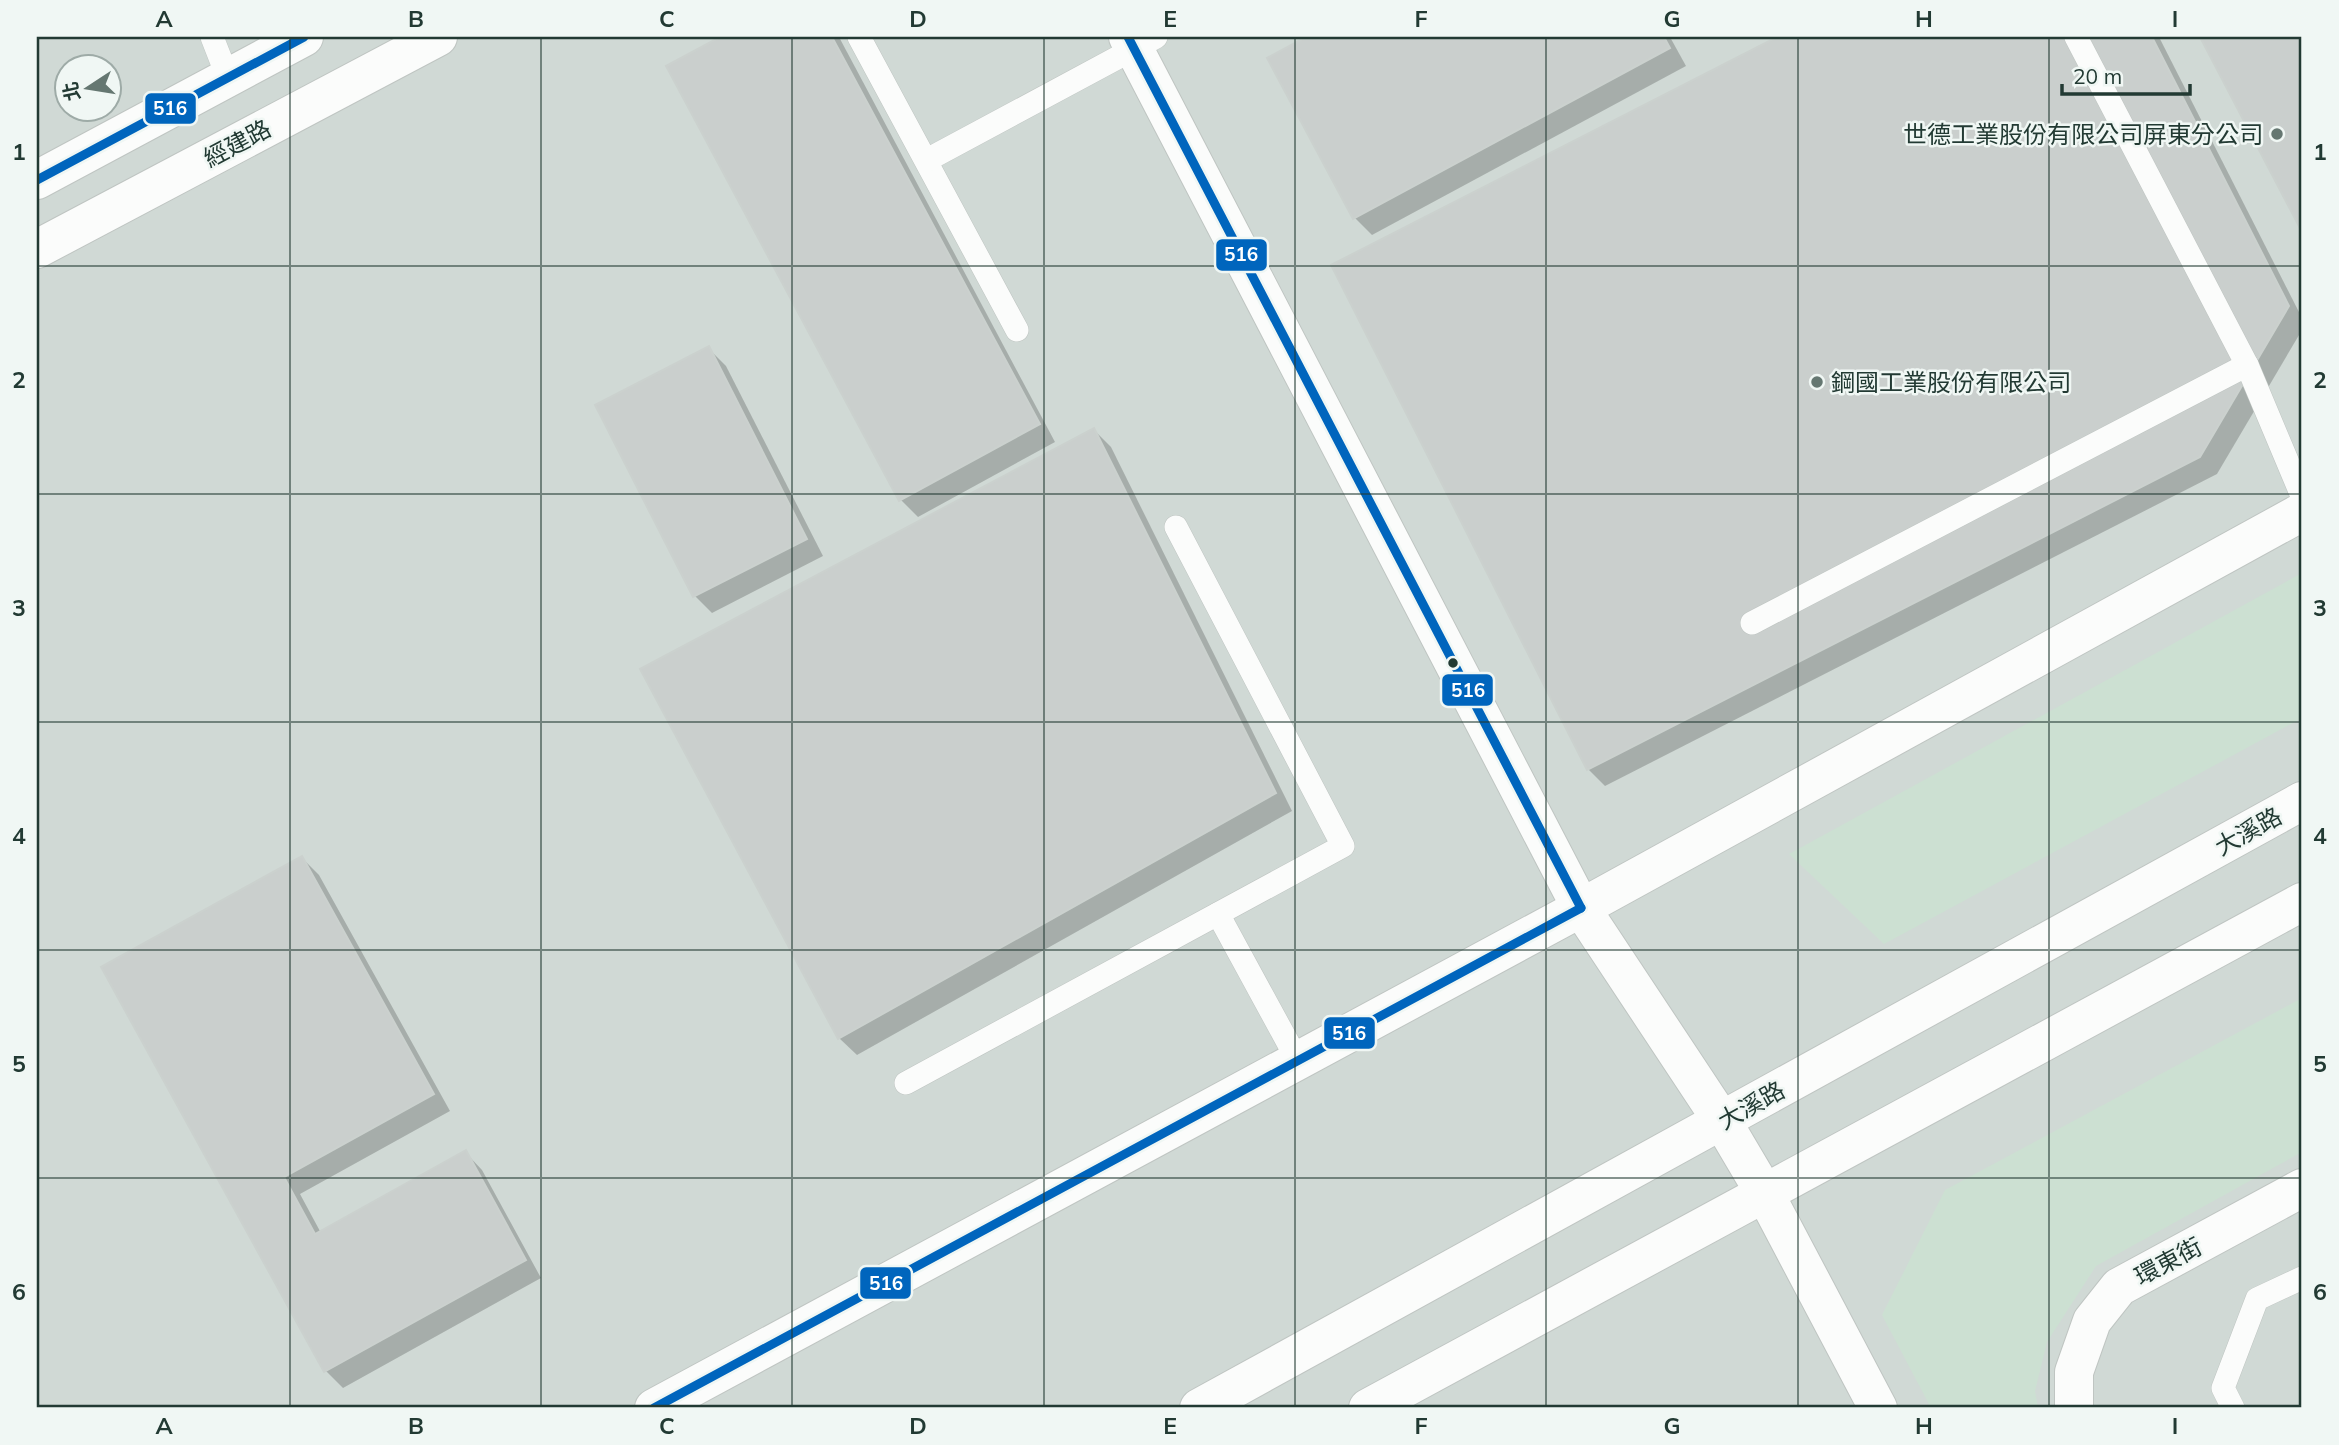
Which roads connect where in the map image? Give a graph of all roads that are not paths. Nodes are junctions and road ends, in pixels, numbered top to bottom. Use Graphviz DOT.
graph roads {
  1 [pos="212,37"];
  2 [pos="304,37"];
  3 [pos="438,37"];
  4 [pos="859,37"];
  5 [pos="2076,37"];
  6 [pos="1140,41"];
  7 [pos="228,78"];
  8 [pos="927,160"];
  9 [pos="37,180"];
  10 [pos="37,249"];
  11 [pos="1017,330"];
  12 [pos="2247,365"];
  13 [pos="2302,496"];
  14 [pos="2302,512"];
  15 [pos="1176,527"];
  16 [pos="1752,623"];
  17 [pos="2302,801"];
  18 [pos="2302,902"];
  19 [pos="1581,908"];
  20 [pos="1218,914"];
  21 [pos="1298,1061"];
  22 [pos="906,1083"];
  23 [pos="1722,1121"];
  24 [pos="2302,1188"];
  25 [pos="1764,1192"];
  26 [pos="2302,1278"];
  27 [pos="2074,1390"];
  28 [pos="654,1408"];
  29 [pos="1199,1408"];
  30 [pos="1368,1408"];
  31 [pos="1878,1408"];
  32 [pos="2234,1408"];
  1 -- 7 [label="lane"];
  2 -- 7 [label="street"];
  3 -- 10 [label="street, 經建路"];
  4 -- 8 [label="lane"];
  5 -- 12 [label="lane"];
  6 -- 8 [label="lane"];
  6 -- 19 [label="street"];
  7 -- 9 [label="street"];
  8 -- 11 [label="lane"];
  12 -- 13 [label="lane"];
  12 -- 16 [label="lane"];
  14 -- 19 [label="street"];
  15 -- 20 [label="lane"];
  17 -- 23 [label="street, 大溪路"];
  18 -- 25 [label="street"];
  19 -- 21 [label="street"];
  19 -- 23 [label="street"];
  20 -- 21 [label="lane"];
  20 -- 22 [label="lane"];
  21 -- 28 [label="street"];
  23 -- 25 [label="street"];
  23 -- 29 [label="street, 大溪路"];
  24 -- 27 [label="street, 環東街"];
  25 -- 30 [label="street"];
  25 -- 31 [label="street"];
  26 -- 32 [label="lane"];
}
